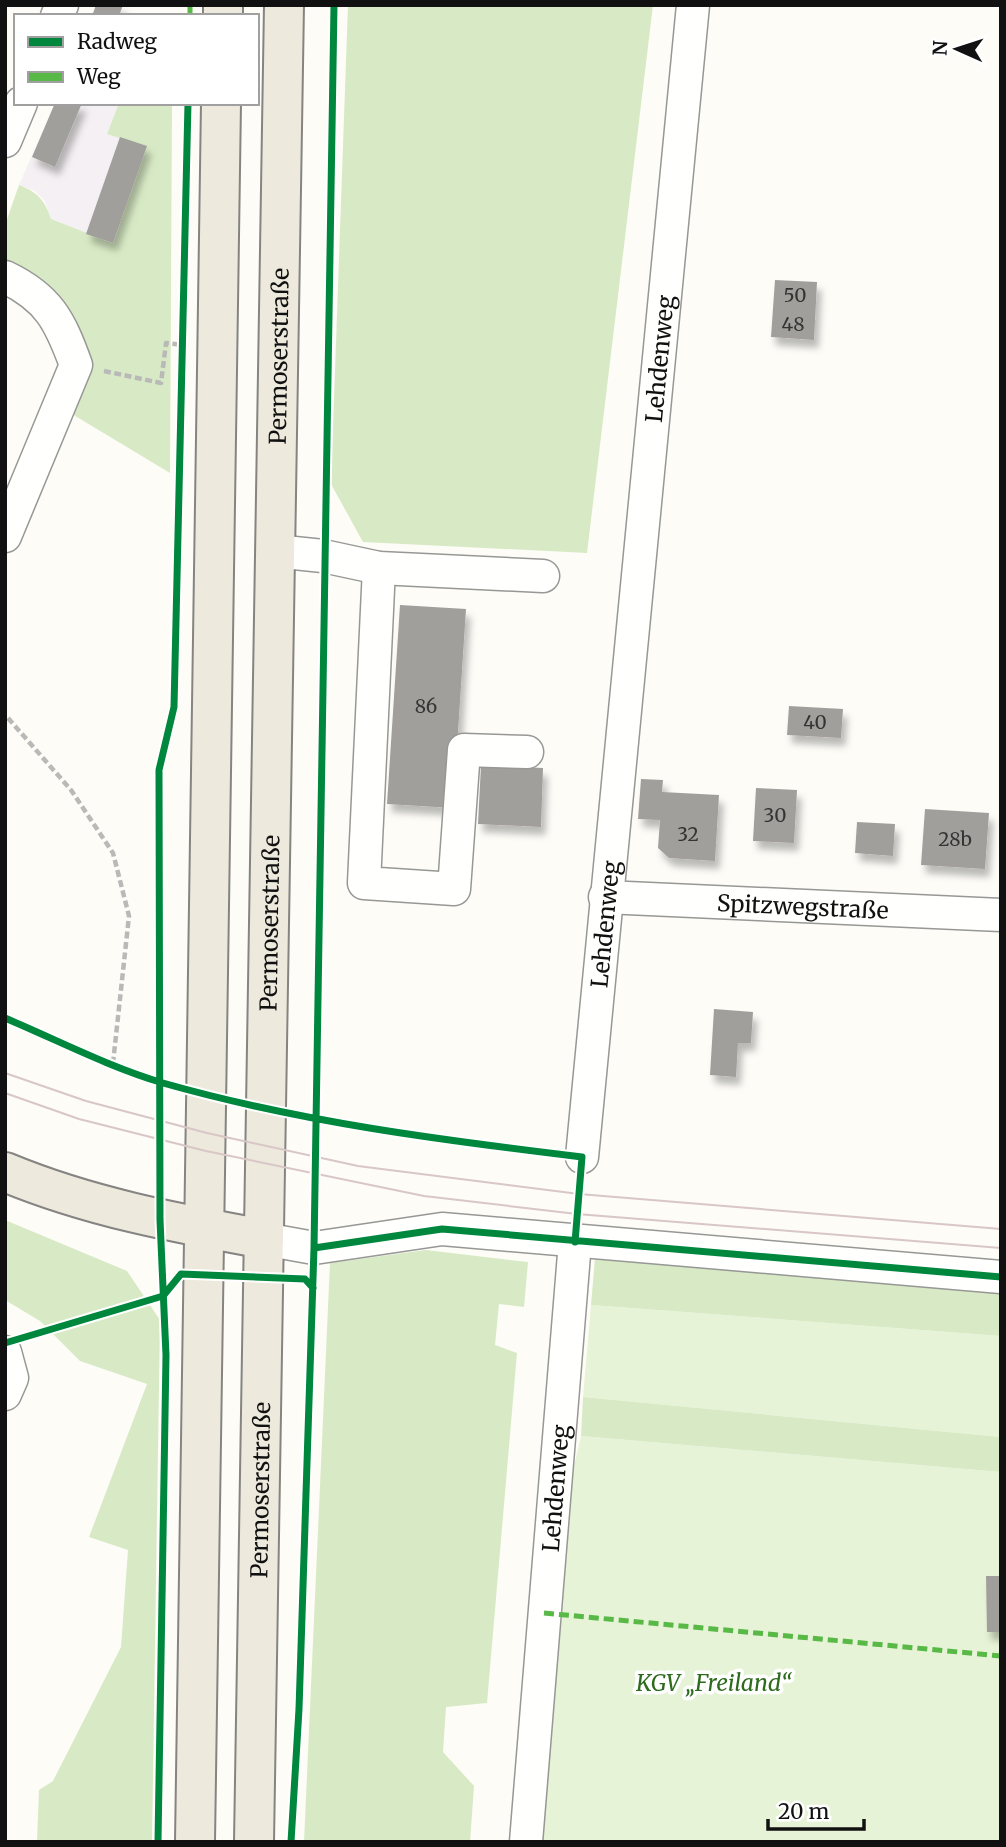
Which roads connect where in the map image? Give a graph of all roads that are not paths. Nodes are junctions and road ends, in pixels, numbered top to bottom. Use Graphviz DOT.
graph roads {
  1 [pos="284,5"];
  2 [pos="693,5"];
  3 [pos="20,105"];
  4 [pos="222,105"];
  5 [pos="5,141"];
  6 [pos="5,277"];
  7 [pos="5,536"];
  8 [pos="275,551"];
  9 [pos="379,569"];
  10 [pos="543,576"];
  11 [pos="527,752"];
  12 [pos="605,897"];
  13 [pos="1001,915"];
  14 [pos="582,1157"];
  15 [pos="5,1172"];
  16 [pos="203,1228"];
  17 [pos="264,1239"];
  18 [pos="575,1242"];
  19 [pos="1001,1277"];
  20 [pos="5,1352"];
  21 [pos="5,1394"];
  22 [pos="195,1842"];
  23 [pos="254,1842"];
  24 [pos="526,1842"];
  1 -- 8 [label="main road, Permoserstraße"];
  2 -- 12 [label="street, Lehdenweg"];
  3 -- 5 [label="street"];
  4 -- 16 [label="main road"];
  6 -- 7 [label="street"];
  8 -- 9 [label="street"];
  8 -- 17 [label="main road, Permoserstraße"];
  9 -- 10 [label="street"];
  9 -- 11 [label="street"];
  12 -- 13 [label="street, Spitzwegstraße"];
  12 -- 14 [label="street, Lehdenweg"];
  15 -- 16 [label="main road"];
  16 -- 17 [label="main road"];
  16 -- 22 [label="main road"];
  17 -- 18 [label="street"];
  17 -- 23 [label="main road, Permoserstraße"];
  18 -- 19 [label="street"];
  18 -- 24 [label="street, Lehdenweg"];
  20 -- 21 [label="street"];
}
